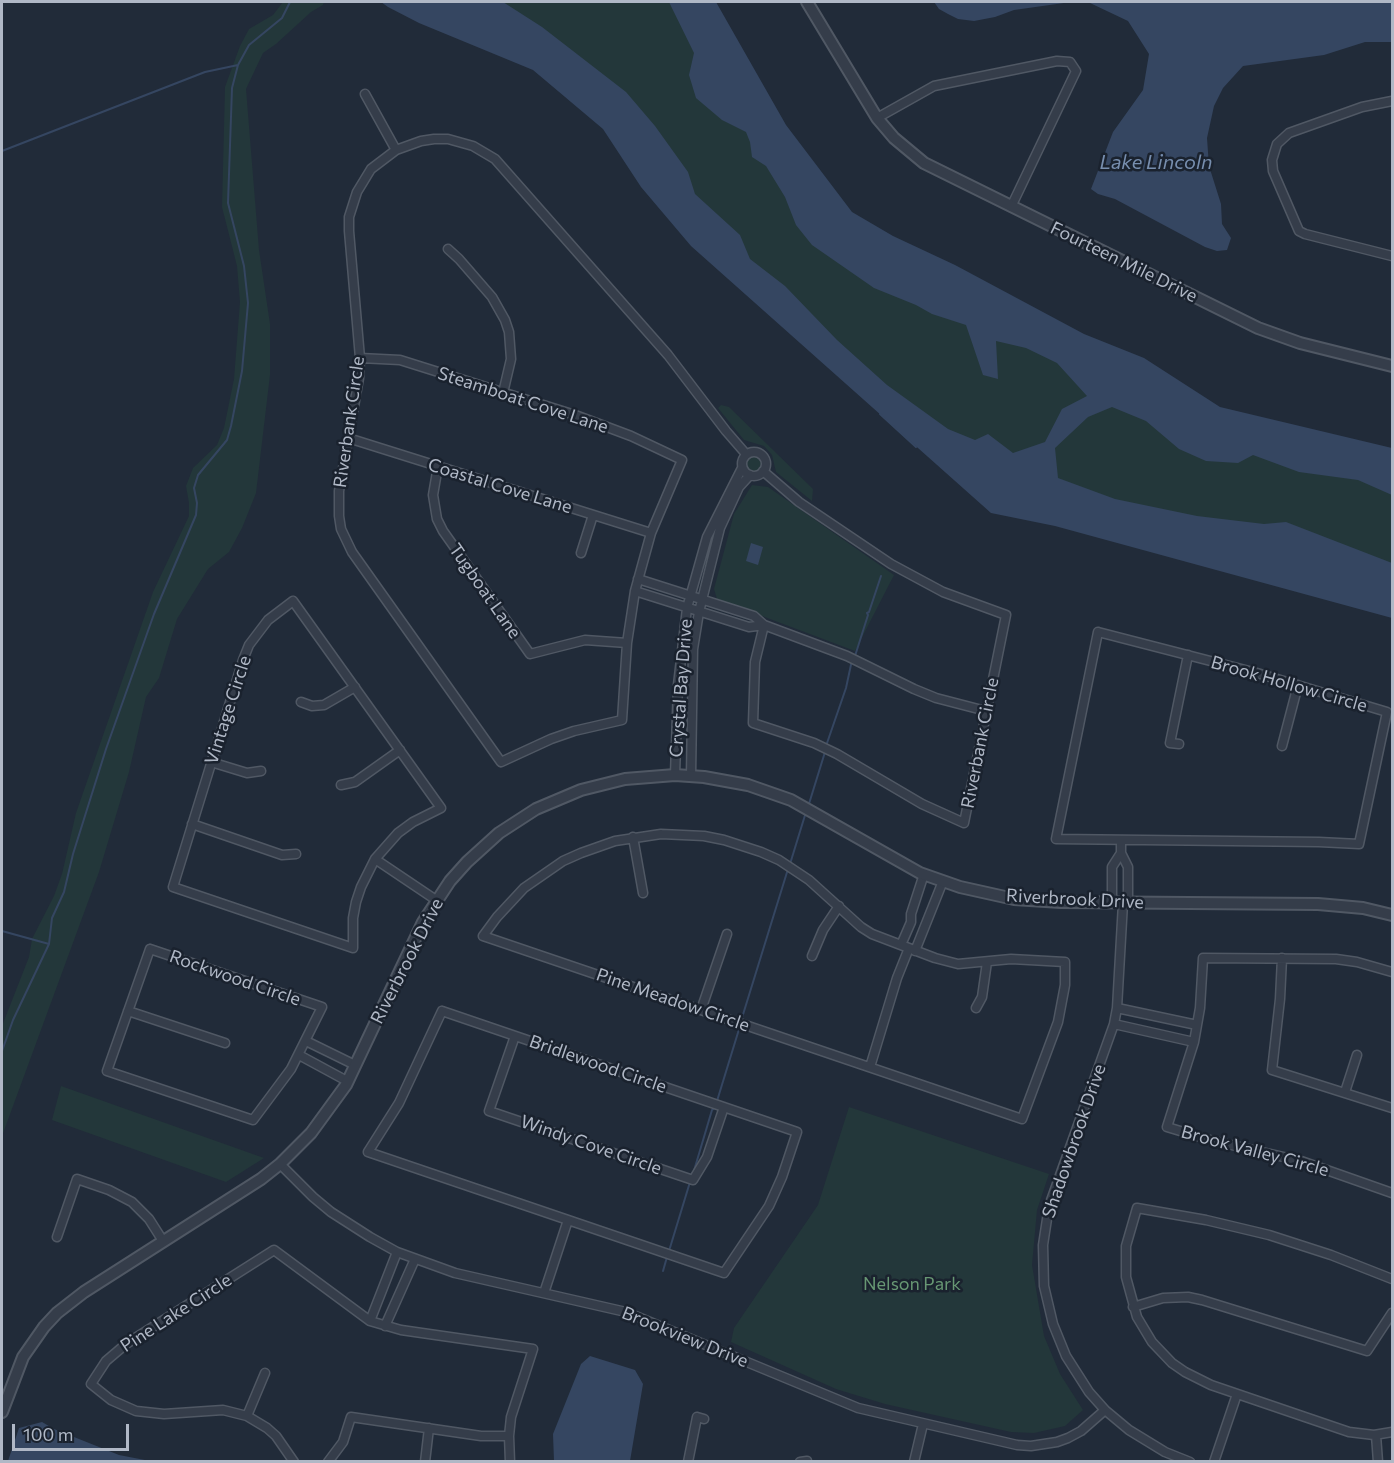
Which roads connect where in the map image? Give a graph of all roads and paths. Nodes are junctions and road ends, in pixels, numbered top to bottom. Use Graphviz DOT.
graph roads {
  1 [pos="807,2"];
  2 [pos="365,94"];
  3 [pos="1392,101"];
  4 [pos="877,118"];
  5 [pos="396,150"];
  6 [pos="1011,207"];
  7 [pos="448,249"];
  8 [pos="1392,256"];
  9 [pos="360,358"];
  10 [pos="1392,366"];
  11 [pos="503,393"];
  12 [pos="348,438"];
  13 [pos="746,454"];
  14 [pos="682,460"];
  15 [pos="438,466"];
  16 [pos="742,468"];
  17 [pos="763,471"];
  18 [pos="750,476"];
  19 [pos="593,515"];
  20 [pos="651,533"];
  21 [pos="581,553"];
  22 [pos="638,579"];
  23 [pos="635,591"];
  24 [pos="690,596"];
  25 [pos="703,599"];
  26 [pos="687,608"];
  27 [pos="699,612"];
  28 [pos="764,625"];
  29 [pos="627,643"];
  30 [pos="1188,655"];
  31 [pos="1298,685"];
  32 [pos="355,687"];
  33 [pos="301,702"];
  34 [pos="986,711"];
  35 [pos="1179,744"];
  36 [pos="1282,746"];
  37 [pos="400,750"];
  38 [pos="211,762"];
  39 [pos="261,771"];
  40 [pos="675,775"];
  41 [pos="691,776"];
  42 [pos="341,785"];
  43 [pos="192,824"];
  44 [pos="633,837"];
  45 [pos="1121,840"];
  46 [pos="1121,853"];
  47 [pos="296,854"];
  48 [pos="375,859"];
  49 [pos="924,874"];
  50 [pos="943,881"];
  51 [pos="643,893"];
  52 [pos="436,900"];
  53 [pos="1121,903"];
  54 [pos="839,906"];
  55 [pos="1392,915"];
  56 [pos="910,924"];
  57 [pos="923,930"];
  58 [pos="727,934"];
  59 [pos="908,948"];
  60 [pos="812,956"];
  61 [pos="1282,958"];
  62 [pos="987,962"];
  63 [pos="1392,972"];
  64 [pos="976,1008"];
  65 [pos="1117,1008"];
  66 [pos="701,1010"];
  67 [pos="128,1011"];
  68 [pos="1114,1024"];
  69 [pos="1197,1025"];
  70 [pos="515,1036"];
  71 [pos="306,1041"];
  72 [pos="1194,1042"];
  73 [pos="225,1043"];
  74 [pos="323,1049"];
  75 [pos="299,1055"];
  76 [pos="1357,1055"];
  77 [pos="314,1064"];
  78 [pos="355,1065"];
  79 [pos="870,1067"];
  80 [pos="348,1081"];
  81 [pos="1345,1092"];
  82 [pos="724,1107"];
  83 [pos="1392,1108"];
  84 [pos="280,1164"];
  85 [pos="1392,1193"];
  86 [pos="568,1220"];
  87 [pos="57,1237"];
  88 [pos="163,1241"];
  89 [pos="397,1252"];
  90 [pos="415,1259"];
  91 [pos="1392,1280"];
  92 [pos="544,1293"];
  93 [pos="378,1301"];
  94 [pos="1133,1307"];
  95 [pos="394,1308"];
  96 [pos="1392,1313"];
  97 [pos="370,1321"];
  98 [pos="386,1326"];
  99 [pos="265,1373"];
  100 [pos="1237,1394"];
  101 [pos="1105,1410"];
  102 [pos="2,1412"];
  103 [pos="247,1416"];
  104 [pos="704,1419"];
  105 [pos="923,1424"];
  106 [pos="429,1428"];
  107 [pos="1392,1432"];
  108 [pos="1376,1435"];
  109 [pos="508,1436"];
  110 [pos="294,1461"];
  111 [pos="328,1461"];
  112 [pos="424,1461"];
  113 [pos="510,1461"];
  114 [pos="688,1461"];
  115 [pos="800,1461"];
  116 [pos="807,1461"];
  117 [pos="915,1461"];
  118 [pos="1190,1461"];
  119 [pos="1214,1461"];
  120 [pos="1378,1461"];
  1 -- 4 [label="street, Fourteen Mile Drive"];
  2 -- 5 [label="street"];
  3 -- 8 [label="street"];
  4 -- 6 [label="street, Fourteen Mile Drive"];
  4 -- 6 [label="street"];
  5 -- 9 [label="street, Riverbank Circle"];
  5 -- 13 [label="street, Riverbank Circle"];
  6 -- 10 [label="street, Fourteen Mile Drive"];
  7 -- 11 [label="street"];
  9 -- 11 [label="street, Steamboat Cove Lane"];
  9 -- 12 [label="street, Riverbank Circle"];
  11 -- 14 [label="street, Steamboat Cove Lane"];
  12 -- 15 [label="street, Coastal Cove Lane"];
  12 -- 29 [label="street, Riverbank Circle"];
  13 -- 16 [label="street"];
  13 -- 17 [label="street"];
  14 -- 20 [label="street, Riverbank Circle"];
  15 -- 19 [label="street, Coastal Cove Lane"];
  15 -- 29 [label="street, Tugboat Lane"];
  16 -- 18 [label="street"];
  16 -- 24 [label="street, Crystal Bay Drive"];
  17 -- 18 [label="street"];
  17 -- 34 [label="street, Riverbank Circle"];
  18 -- 25 [label="street, Crystal Bay Drive"];
  19 -- 20 [label="street, Coastal Cove Lane"];
  19 -- 21 [label="street"];
  20 -- 22 [label="street, Riverbank Circle"];
  22 -- 23 [label="street, Riverbank Circle"];
  22 -- 24 [label="street"];
  23 -- 26 [label="street"];
  23 -- 29 [label="street, Riverbank Circle"];
  24 -- 25 [label="street"];
  24 -- 26 [label="street, Crystal Bay Drive"];
  25 -- 27 [label="street, Crystal Bay Drive"];
  25 -- 28 [label="street"];
  26 -- 27 [label="street"];
  26 -- 40 [label="street, Crystal Bay Drive"];
  27 -- 28 [label="street"];
  27 -- 41 [label="street, Crystal Bay Drive"];
  28 -- 34 [label="street"];
  28 -- 34 [label="street, Riverbank Circle"];
  30 -- 31 [label="street, Brook Hollow Circle"];
  30 -- 35 [label="street"];
  30 -- 45 [label="street, Brook Hollow Circle"];
  31 -- 36 [label="street"];
  31 -- 45 [label="street, Brook Hollow Circle"];
  32 -- 33 [label="street"];
  32 -- 37 [label="street, Vintage Circle"];
  32 -- 38 [label="street, Vintage Circle"];
  37 -- 42 [label="street"];
  37 -- 48 [label="street, Vintage Circle"];
  38 -- 39 [label="street"];
  38 -- 43 [label="street, Vintage Circle"];
  40 -- 41 [label="street, Riverbrook Drive"];
  40 -- 52 [label="street, Riverbrook Drive"];
  41 -- 49 [label="street, Riverbrook Drive"];
  43 -- 47 [label="street"];
  43 -- 48 [label="street, Vintage Circle"];
  44 -- 51 [label="street"];
  44 -- 54 [label="street, Pine Meadow Circle"];
  44 -- 66 [label="street, Pine Meadow Circle"];
  45 -- 46 [label="street"];
  46 -- 53 [label="street"];
  46 -- 53 [label="street"];
  48 -- 52 [label="street"];
  49 -- 50 [label="street, Riverbrook Drive"];
  49 -- 56 [label="street"];
  50 -- 53 [label="street, Riverbrook Drive"];
  50 -- 57 [label="street"];
  52 -- 78 [label="street, Riverbrook Drive"];
  53 -- 55 [label="street, Riverbrook Drive"];
  53 -- 65 [label="street, Shadowbrook Drive"];
  54 -- 59 [label="street, Pine Meadow Circle"];
  54 -- 60 [label="street"];
  56 -- 57 [label="street"];
  56 -- 59 [label="street"];
  57 -- 59 [label="street"];
  58 -- 66 [label="street"];
  59 -- 62 [label="street, Pine Meadow Circle"];
  59 -- 79 [label="street"];
  61 -- 63 [label="street, Brook Valley Circle"];
  61 -- 69 [label="street, Brook Valley Circle"];
  61 -- 81 [label="street"];
  62 -- 64 [label="street"];
  62 -- 79 [label="street, Pine Meadow Circle"];
  65 -- 68 [label="street, Shadowbrook Drive"];
  65 -- 69 [label="street"];
  66 -- 79 [label="street, Pine Meadow Circle"];
  67 -- 71 [label="street, Rockwood Circle"];
  67 -- 73 [label="street"];
  67 -- 75 [label="street, Rockwood Circle"];
  68 -- 72 [label="street"];
  68 -- 101 [label="street, Shadowbrook Drive"];
  69 -- 72 [label="street, Brook Valley Circle"];
  70 -- 82 [label="street, Bridlewood Circle"];
  70 -- 82 [label="street, Windy Cove Circle"];
  70 -- 86 [label="street, Bridlewood Circle"];
  71 -- 74 [label="street"];
  71 -- 75 [label="street, Rockwood Circle"];
  72 -- 85 [label="street, Brook Valley Circle"];
  74 -- 77 [label="street"];
  74 -- 78 [label="street"];
  75 -- 77 [label="street"];
  76 -- 81 [label="street"];
  77 -- 80 [label="street"];
  78 -- 80 [label="street, Riverbrook Drive"];
  80 -- 84 [label="street, Riverbrook Drive"];
  81 -- 83 [label="street"];
  82 -- 86 [label="street, Bridlewood Circle"];
  84 -- 88 [label="street, Riverbrook Drive"];
  84 -- 89 [label="street, Brookview Drive"];
  86 -- 92 [label="street"];
  87 -- 88 [label="street"];
  88 -- 102 [label="street, Riverbrook Drive"];
  89 -- 90 [label="street, Brookview Drive"];
  89 -- 93 [label="street"];
  90 -- 92 [label="street, Brookview Drive"];
  90 -- 95 [label="street"];
  91 -- 94 [label="street"];
  92 -- 105 [label="street, Brookview Drive"];
  93 -- 95 [label="street"];
  93 -- 97 [label="street"];
  94 -- 96 [label="street"];
  94 -- 100 [label="street"];
  95 -- 98 [label="street"];
  97 -- 98 [label="street, Pine Lake Circle"];
  97 -- 103 [label="street, Pine Lake Circle"];
  98 -- 109 [label="street, Pine Lake Circle"];
  99 -- 103 [label="street"];
  100 -- 108 [label="street"];
  100 -- 119 [label="street"];
  101 -- 105 [label="street, Brookview Drive"];
  101 -- 118 [label="street, Shadowbrook Drive"];
  103 -- 110 [label="street, Pine Lake Circle"];
  104 -- 114 [label="street"];
  105 -- 117 [label="street"];
  106 -- 109 [label="street"];
  106 -- 111 [label="street"];
  106 -- 112 [label="street"];
  107 -- 108 [label="street"];
  108 -- 120 [label="street"];
  109 -- 113 [label="street, Pine Lake Circle"];
  115 -- 116 [label="street"];
}
